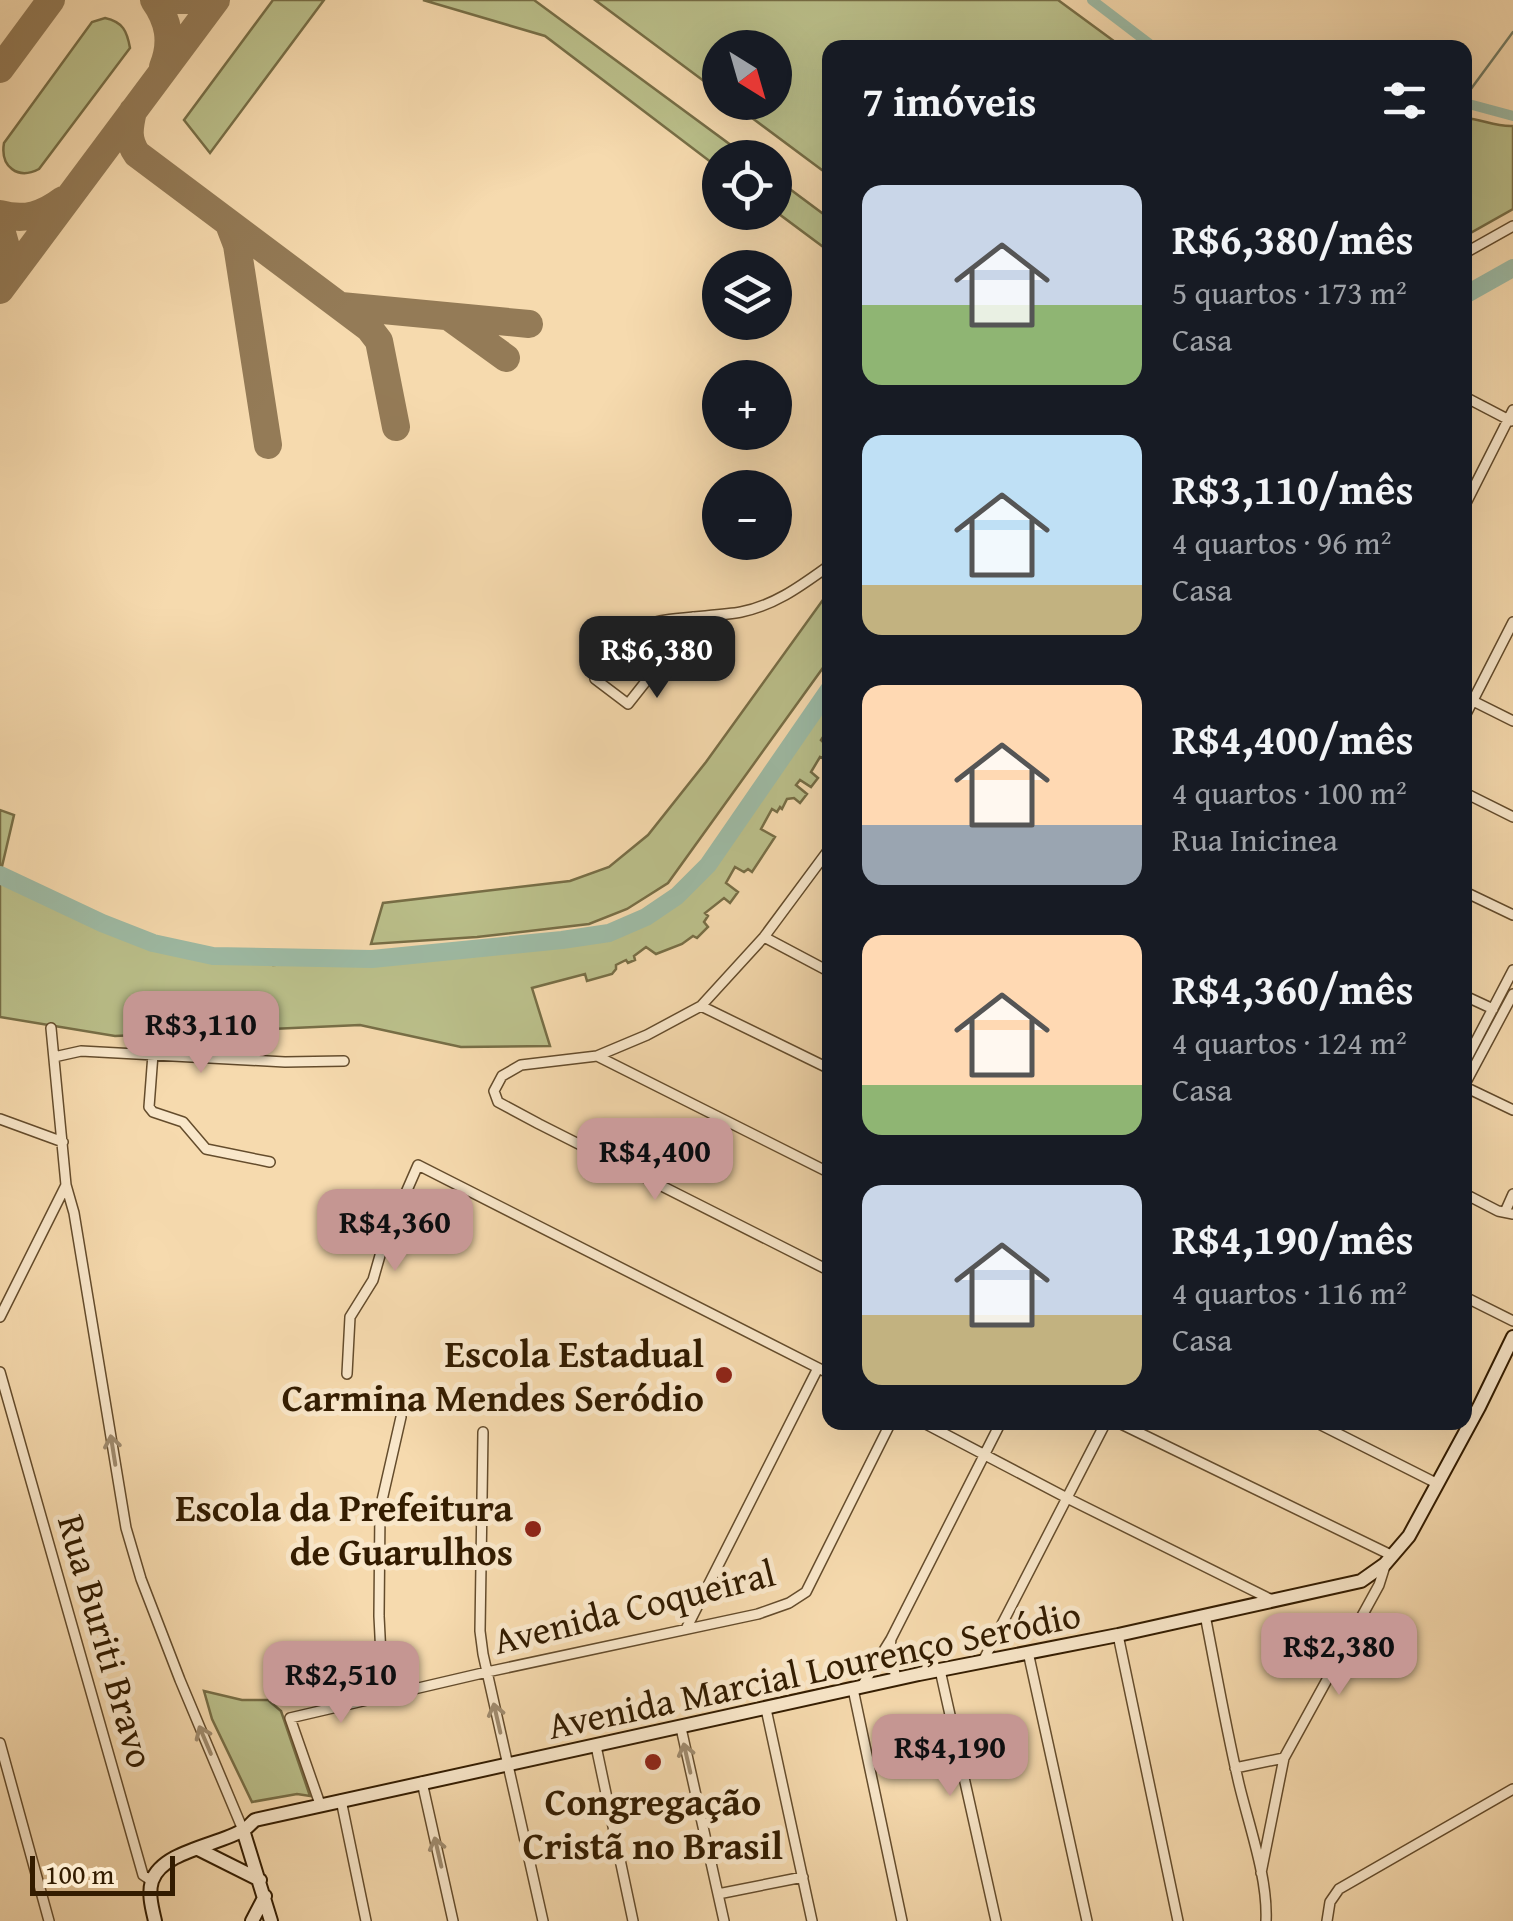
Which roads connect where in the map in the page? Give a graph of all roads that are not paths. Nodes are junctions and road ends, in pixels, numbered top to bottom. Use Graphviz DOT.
graph roads {
  1 [pos="1513,226"];
  2 [pos="1472,249"];
  3 [pos="1472,400"];
  4 [pos="1511,417"];
  5 [pos="1472,492"];
  6 [pos="822,570"];
  7 [pos="693,617"];
  8 [pos="1513,622"];
  9 [pos="1473,701"];
  10 [pos="1513,721"];
  11 [pos="1472,796"];
  12 [pos="1513,816"];
  13 [pos="822,860"];
  14 [pos="816,869"];
  15 [pos="822,872"];
  16 [pos="1472,896"];
  17 [pos="1513,916"];
  18 [pos="764,937"];
  19 [pos="822,968"];
  20 [pos="1513,970"];
  21 [pos="1472,999"];
  22 [pos="1508,1001"];
  23 [pos="701,1006"];
  24 [pos="1492,1009"];
  25 [pos="51,1028"];
  26 [pos="1472,1048"];
  27 [pos="153,1054"];
  28 [pos="597,1056"];
  29 [pos="54,1058"];
  30 [pos="344,1061"];
  31 [pos="822,1065"];
  32 [pos="1472,1072"];
  33 [pos="1472,1090"];
  34 [pos="1513,1110"];
  35 [pos="0,1119"];
  36 [pos="63,1142"];
  37 [pos="270,1162"];
  38 [pos="822,1169"];
  39 [pos="66,1186"];
  40 [pos="1513,1194"];
  41 [pos="1472,1197"];
  42 [pos="74,1213"];
  43 [pos="1509,1213"];
  44 [pos="51,1216"];
  45 [pos="822,1267"];
  46 [pos="1472,1301"];
  47 [pos="0,1318"];
  48 [pos="1513,1322"];
  49 [pos="1513,1337"];
  50 [pos="818,1368"];
  51 [pos="822,1370"];
  52 [pos="0,1372"];
  53 [pos="347,1374"];
  54 [pos="1472,1404"];
  55 [pos="1479,1407"];
  56 [pos="400,1417"];
  57 [pos="1472,1420"];
  58 [pos="887,1430"];
  59 [pos="937,1430"];
  60 [pos="997,1430"];
  61 [pos="1102,1430"];
  62 [pos="1133,1430"];
  63 [pos="1331,1430"];
  64 [pos="1467,1430"];
  65 [pos="483,1432"];
  66 [pos="984,1455"];
  67 [pos="1438,1484"];
  68 [pos="1067,1498"];
  69 [pos="1389,1560"];
  70 [pos="1274,1601"];
  71 [pos="1205,1615"];
  72 [pos="686,1629"];
  73 [pos="1118,1635"];
  74 [pos="891,1639"];
  75 [pos="1028,1652"];
  76 [pos="983,1661"];
  77 [pos="940,1670"];
  78 [pos="486,1672"];
  79 [pos="896,1679"];
  80 [pos="858,1688"];
  81 [pos="383,1696"];
  82 [pos="766,1709"];
  83 [pos="681,1728"];
  84 [pos="0,1744"];
  85 [pos="596,1746"];
  86 [pos="1284,1758"];
  87 [pos="508,1765"];
  88 [pos="1235,1768"];
  89 [pos="422,1782"];
  90 [pos="1513,1789"];
  91 [pos="341,1800"];
  92 [pos="320,1804"];
  93 [pos="243,1830"];
  94 [pos="198,1848"];
  95 [pos="803,1876"];
  96 [pos="1261,1876"];
  97 [pos="260,1880"];
  98 [pos="152,1881"];
  99 [pos="718,1894"];
  100 [pos="265,1896"];
  101 [pos="49,1921"];
  102 [pos="156,1921"];
  103 [pos="252,1921"];
  104 [pos="272,1921"];
  105 [pos="366,1921"];
  106 [pos="453,1921"];
  107 [pos="543,1921"];
  108 [pos="633,1921"];
  109 [pos="724,1921"];
  110 [pos="812,1921"];
  111 [pos="902,1921"];
  112 [pos="996,1921"];
  113 [pos="1087,1921"];
  114 [pos="1178,1921"];
  115 [pos="1266,1921"];
  116 [pos="1328,1921"];
  1 -- 2 [label="street"];
  3 -- 4 [label="street"];
  4 -- 5 [label="street"];
  6 -- 7 [label="street"];
  7 -- 7 [label="street"];
  8 -- 9 [label="street"];
  9 -- 10 [label="street"];
  11 -- 12 [label="street"];
  13 -- 14 [label="street"];
  14 -- 15 [label="street"];
  14 -- 18 [label="street"];
  16 -- 17 [label="street"];
  18 -- 19 [label="street"];
  18 -- 23 [label="street"];
  20 -- 22 [label="street"];
  21 -- 24 [label="street"];
  22 -- 24 [label="street"];
  22 -- 32 [label="street"];
  23 -- 28 [label="street"];
  23 -- 31 [label="street"];
  24 -- 26 [label="street"];
  25 -- 29 [label="street"];
  27 -- 29 [label="street"];
  27 -- 30 [label="street"];
  27 -- 37 [label="street"];
  28 -- 38 [label="street"];
  28 -- 45 [label="street"];
  29 -- 36 [label="street"];
  33 -- 34 [label="street"];
  35 -- 36 [label="street"];
  36 -- 39 [label="street"];
  39 -- 42 [label="street"];
  39 -- 44 [label="street"];
  40 -- 43 [label="street"];
  41 -- 43 [label="street"];
  42 -- 44 [label="street"];
  93 -- 42 [label="street, one-way"];
  44 -- 47 [label="street"];
  46 -- 48 [label="street"];
  49 -- 55 [label="main road"];
  50 -- 51 [label="street"];
  50 -- 53 [label="street"];
  50 -- 72 [label="street"];
  52 -- 98 [label="street, Rua Buriti Bravo"];
  54 -- 55 [label="street"];
  55 -- 57 [label="main road"];
  56 -- 81 [label="street"];
  58 -- 72 [label="street, Avenida Coqueiral"];
  59 -- 66 [label="street"];
  60 -- 66 [label="street"];
  61 -- 68 [label="street"];
  62 -- 69 [label="street"];
  63 -- 67 [label="street"];
  64 -- 67 [label="main road"];
  65 -- 78 [label="street"];
  66 -- 68 [label="street"];
  66 -- 74 [label="street"];
  67 -- 69 [label="main road"];
  68 -- 70 [label="street"];
  68 -- 76 [label="street"];
  69 -- 70 [label="main road, Avenida Marcial Lourenço Seródio"];
  69 -- 86 [label="street"];
  70 -- 71 [label="main road, Avenida Marcial Lourenço Seródio"];
  71 -- 73 [label="main road, Avenida Marcial Lourenço Seródio"];
  71 -- 88 [label="street"];
  72 -- 78 [label="street, Avenida Coqueiral"];
  73 -- 75 [label="main road, Avenida Marcial Lourenço Seródio"];
  73 -- 114 [label="street"];
  74 -- 79 [label="street"];
  74 -- 80 [label="street"];
  75 -- 76 [label="main road, Avenida Marcial Lourenço Seródio"];
  75 -- 113 [label="street"];
  76 -- 77 [label="main road, Avenida Marcial Lourenço Seródio"];
  77 -- 79 [label="main road, Avenida Marcial Lourenço Seródio"];
  77 -- 112 [label="street"];
  78 -- 81 [label="street, Avenida Coqueiral"];
  87 -- 78 [label="street, one-way"];
  79 -- 80 [label="main road, Avenida Marcial Lourenço Seródio"];
  80 -- 82 [label="main road, Avenida Marcial Lourenço Seródio"];
  80 -- 111 [label="street"];
  81 -- 92 [label="street, Avenida Coqueiral"];
  82 -- 83 [label="main road, Avenida Marcial Lourenço Seródio"];
  82 -- 95 [label="street"];
  83 -- 85 [label="main road, Avenida Marcial Lourenço Seródio"];
  99 -- 83 [label="street, one-way"];
  84 -- 101 [label="street"];
  85 -- 87 [label="main road, Avenida Marcial Lourenço Seródio"];
  85 -- 108 [label="street"];
  86 -- 88 [label="street"];
  86 -- 96 [label="street"];
  87 -- 89 [label="main road, Avenida Marcial Lourenço Seródio"];
  87 -- 107 [label="street"];
  88 -- 96 [label="street"];
  89 -- 91 [label="main road, Avenida Marcial Lourenço Seródio"];
  106 -- 89 [label="street, one-way"];
  90 -- 116 [label="street"];
  91 -- 92 [label="main road, Avenida Marcial Lourenço Seródio"];
  91 -- 105 [label="street"];
  92 -- 93 [label="main road, Avenida Marcial Lourenço Seródio"];
  93 -- 94 [label="main road, Avenida Marcial Lourenço Seródio"];
  93 -- 97 [label="main road"];
  94 -- 97 [label="main road"];
  94 -- 98 [label="main road, Avenida Marcial Lourenço Seródio"];
  95 -- 99 [label="street"];
  95 -- 110 [label="street"];
  96 -- 115 [label="street"];
  97 -- 100 [label="main road"];
  98 -- 102 [label="main road, Rua Buriti Bravo"];
  99 -- 109 [label="street"];
  100 -- 103 [label="main road"];
  100 -- 104 [label="main road"];
}
